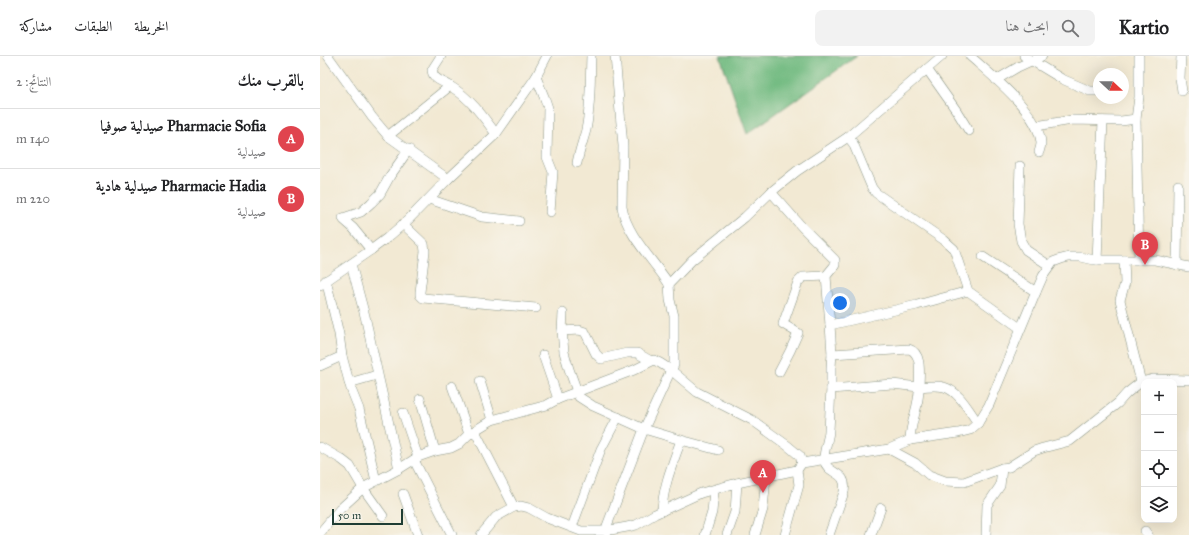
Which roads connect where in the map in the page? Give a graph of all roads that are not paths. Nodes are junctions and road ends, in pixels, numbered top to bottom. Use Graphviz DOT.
graph roads {
  1 [pos="328,56"];
  2 [pos="442,56"];
  3 [pos="547,56"];
  4 [pos="591,56"];
  5 [pos="615,56"];
  6 [pos="942,56"];
  7 [pos="970,56"];
  8 [pos="1042,56"];
  9 [pos="1139,56"];
  10 [pos="1181,56"];
  11 [pos="1027,59"];
  12 [pos="927,69"];
  13 [pos="536,77"];
  14 [pos="996,80"];
  15 [pos="450,86"];
  16 [pos="1093,91"];
  17 [pos="1182,91"];
  18 [pos="1136,119"];
  19 [pos="1103,121"];
  20 [pos="1036,126"];
  21 [pos="969,131"];
  22 [pos="496,134"];
  23 [pos="388,136"];
  24 [pos="848,137"];
  25 [pos="409,149"];
  26 [pos="1039,152"];
  27 [pos="577,163"];
  28 [pos="1020,166"];
  29 [pos="448,179"];
  30 [pos="1178,185"];
  31 [pos="771,192"];
  32 [pos="429,199"];
  33 [pos="550,212"];
  34 [pos="519,221"];
  35 [pos="403,224"];
  36 [pos="371,250"];
  37 [pos="983,257"];
  38 [pos="1097,260"];
  39 [pos="1124,260"];
  40 [pos="1139,260"];
  41 [pos="351,264"];
  42 [pos="1177,265"];
  43 [pos="1050,266"];
  44 [pos="1189,267"];
  45 [pos="826,276"];
  46 [pos="323,283"];
  47 [pos="669,284"];
  48 [pos="968,291"];
  49 [pos="1036,292"];
  50 [pos="536,308"];
  51 [pos="562,313"];
  52 [pos="830,325"];
  53 [pos="1020,328"];
  54 [pos="562,331"];
  55 [pos="832,354"];
  56 [pos="543,355"];
  57 [pos="342,356"];
  58 [pos="651,361"];
  59 [pos="320,366"];
  60 [pos="671,370"];
  61 [pos="779,372"];
  62 [pos="378,375"];
  63 [pos="1177,380"];
  64 [pos="1189,380"];
  65 [pos="480,381"];
  66 [pos="1141,382"];
  67 [pos="349,383"];
  68 [pos="452,386"];
  69 [pos="920,387"];
  70 [pos="832,389"];
  71 [pos="577,392"];
  72 [pos="420,399"];
  73 [pos="558,399"];
  74 [pos="403,413"];
  75 [pos="618,417"];
  76 [pos="492,420"];
  77 [pos="978,423"];
  78 [pos="644,429"];
  79 [pos="472,432"];
  80 [pos="681,440"];
  81 [pos="910,440"];
  82 [pos="320,447"];
  83 [pos="890,449"];
  84 [pos="718,450"];
  85 [pos="435,451"];
  86 [pos="416,459"];
  87 [pos="824,460"];
  88 [pos="799,466"];
  89 [pos="1002,468"];
  90 [pos="399,469"];
  91 [pos="766,477"];
  92 [pos="376,481"];
  93 [pos="737,483"];
  94 [pos="363,488"];
  95 [pos="714,491"];
  96 [pos="403,494"];
  97 [pos="514,507"];
  98 [pos="881,508"];
  99 [pos="662,511"];
  100 [pos="383,516"];
  101 [pos="572,527"];
  102 [pos="605,531"];
  103 [pos="320,533"];
  104 [pos="582,533"];
  105 [pos="418,535"];
  106 [pos="452,535"];
  107 [pos="481,535"];
  108 [pos="705,535"];
  109 [pos="727,535"];
  110 [pos="755,535"];
  111 [pos="785,535"];
  112 [pos="829,535"];
  113 [pos="871,535"];
  114 [pos="986,535"];
  1 -- 23 [label="street"];
  2 -- 15 [label="street"];
  3 -- 13 [label="street"];
  4 -- 27 [label="street"];
  5 -- 47 [label="street"];
  6 -- 12 [label="street"];
  7 -- 14 [label="street"];
  8 -- 11 [label="street"];
  9 -- 18 [label="street"];
  10 -- 17 [label="street"];
  11 -- 14 [label="street"];
  11 -- 16 [label="street"];
  12 -- 21 [label="street"];
  12 -- 24 [label="street"];
  13 -- 22 [label="street"];
  13 -- 33 [label="street"];
  14 -- 20 [label="street"];
  15 -- 22 [label="street"];
  15 -- 23 [label="street"];
  18 -- 19 [label="street"];
  18 -- 40 [label="street"];
  19 -- 20 [label="street"];
  19 -- 38 [label="street"];
  20 -- 26 [label="street"];
  22 -- 29 [label="street"];
  23 -- 25 [label="street"];
  24 -- 31 [label="street"];
  24 -- 48 [label="street"];
  25 -- 29 [label="street"];
  25 -- 36 [label="street"];
  28 -- 43 [label="street"];
  29 -- 32 [label="street"];
  30 -- 42 [label="street"];
  31 -- 45 [label="street"];
  31 -- 47 [label="street"];
  32 -- 34 [label="street"];
  32 -- 35 [label="street"];
  35 -- 36 [label="street"];
  35 -- 50 [label="street"];
  36 -- 41 [label="street"];
  37 -- 49 [label="street"];
  38 -- 39 [label="street"];
  38 -- 43 [label="street"];
  39 -- 40 [label="street"];
  39 -- 66 [label="street"];
  40 -- 42 [label="street"];
  41 -- 46 [label="street"];
  41 -- 62 [label="street"];
  42 -- 44 [label="street"];
  43 -- 49 [label="street"];
  45 -- 52 [label="street"];
  45 -- 61 [label="street"];
  46 -- 57 [label="street"];
  47 -- 60 [label="street"];
  48 -- 52 [label="street"];
  48 -- 53 [label="street"];
  49 -- 53 [label="street"];
  51 -- 54 [label="street"];
  52 -- 55 [label="street"];
  53 -- 77 [label="street"];
  54 -- 58 [label="street"];
  54 -- 71 [label="street"];
  55 -- 69 [label="street"];
  55 -- 70 [label="street"];
  56 -- 73 [label="street"];
  57 -- 59 [label="street"];
  57 -- 67 [label="street"];
  58 -- 60 [label="street"];
  58 -- 71 [label="street"];
  60 -- 78 [label="street"];
  60 -- 88 [label="street"];
  62 -- 67 [label="street"];
  62 -- 90 [label="street"];
  63 -- 64 [label="street"];
  65 -- 76 [label="street"];
  66 -- 89 [label="street"];
  67 -- 92 [label="street"];
  68 -- 79 [label="street"];
  69 -- 70 [label="street"];
  69 -- 77 [label="street"];
  69 -- 81 [label="street"];
  70 -- 87 [label="street"];
  71 -- 73 [label="street"];
  71 -- 75 [label="street"];
  72 -- 85 [label="street"];
  73 -- 76 [label="street"];
  74 -- 86 [label="street"];
  75 -- 78 [label="street"];
  75 -- 101 [label="street"];
  76 -- 79 [label="street"];
  77 -- 81 [label="street"];
  78 -- 80 [label="street"];
  78 -- 102 [label="street"];
  79 -- 85 [label="street"];
  79 -- 97 [label="street"];
  80 -- 84 [label="street"];
  80 -- 99 [label="street"];
  81 -- 83 [label="street"];
  82 -- 94 [label="street"];
  83 -- 87 [label="street"];
  83 -- 89 [label="street"];
  85 -- 86 [label="street"];
  86 -- 90 [label="street"];
  86 -- 106 [label="street"];
  87 -- 88 [label="street"];
  87 -- 112 [label="street"];
  88 -- 91 [label="street"];
  88 -- 111 [label="street"];
  89 -- 114 [label="street"];
  90 -- 92 [label="street"];
  91 -- 93 [label="street"];
  91 -- 110 [label="street"];
  92 -- 94 [label="street"];
  93 -- 95 [label="street"];
  93 -- 109 [label="street"];
  94 -- 100 [label="street"];
  94 -- 103 [label="street"];
  95 -- 99 [label="street"];
  95 -- 108 [label="street"];
  96 -- 105 [label="street"];
  97 -- 101 [label="street"];
  97 -- 107 [label="street"];
  98 -- 113 [label="street"];
  99 -- 102 [label="street"];
  101 -- 104 [label="street"];
  102 -- 104 [label="street"];
}
